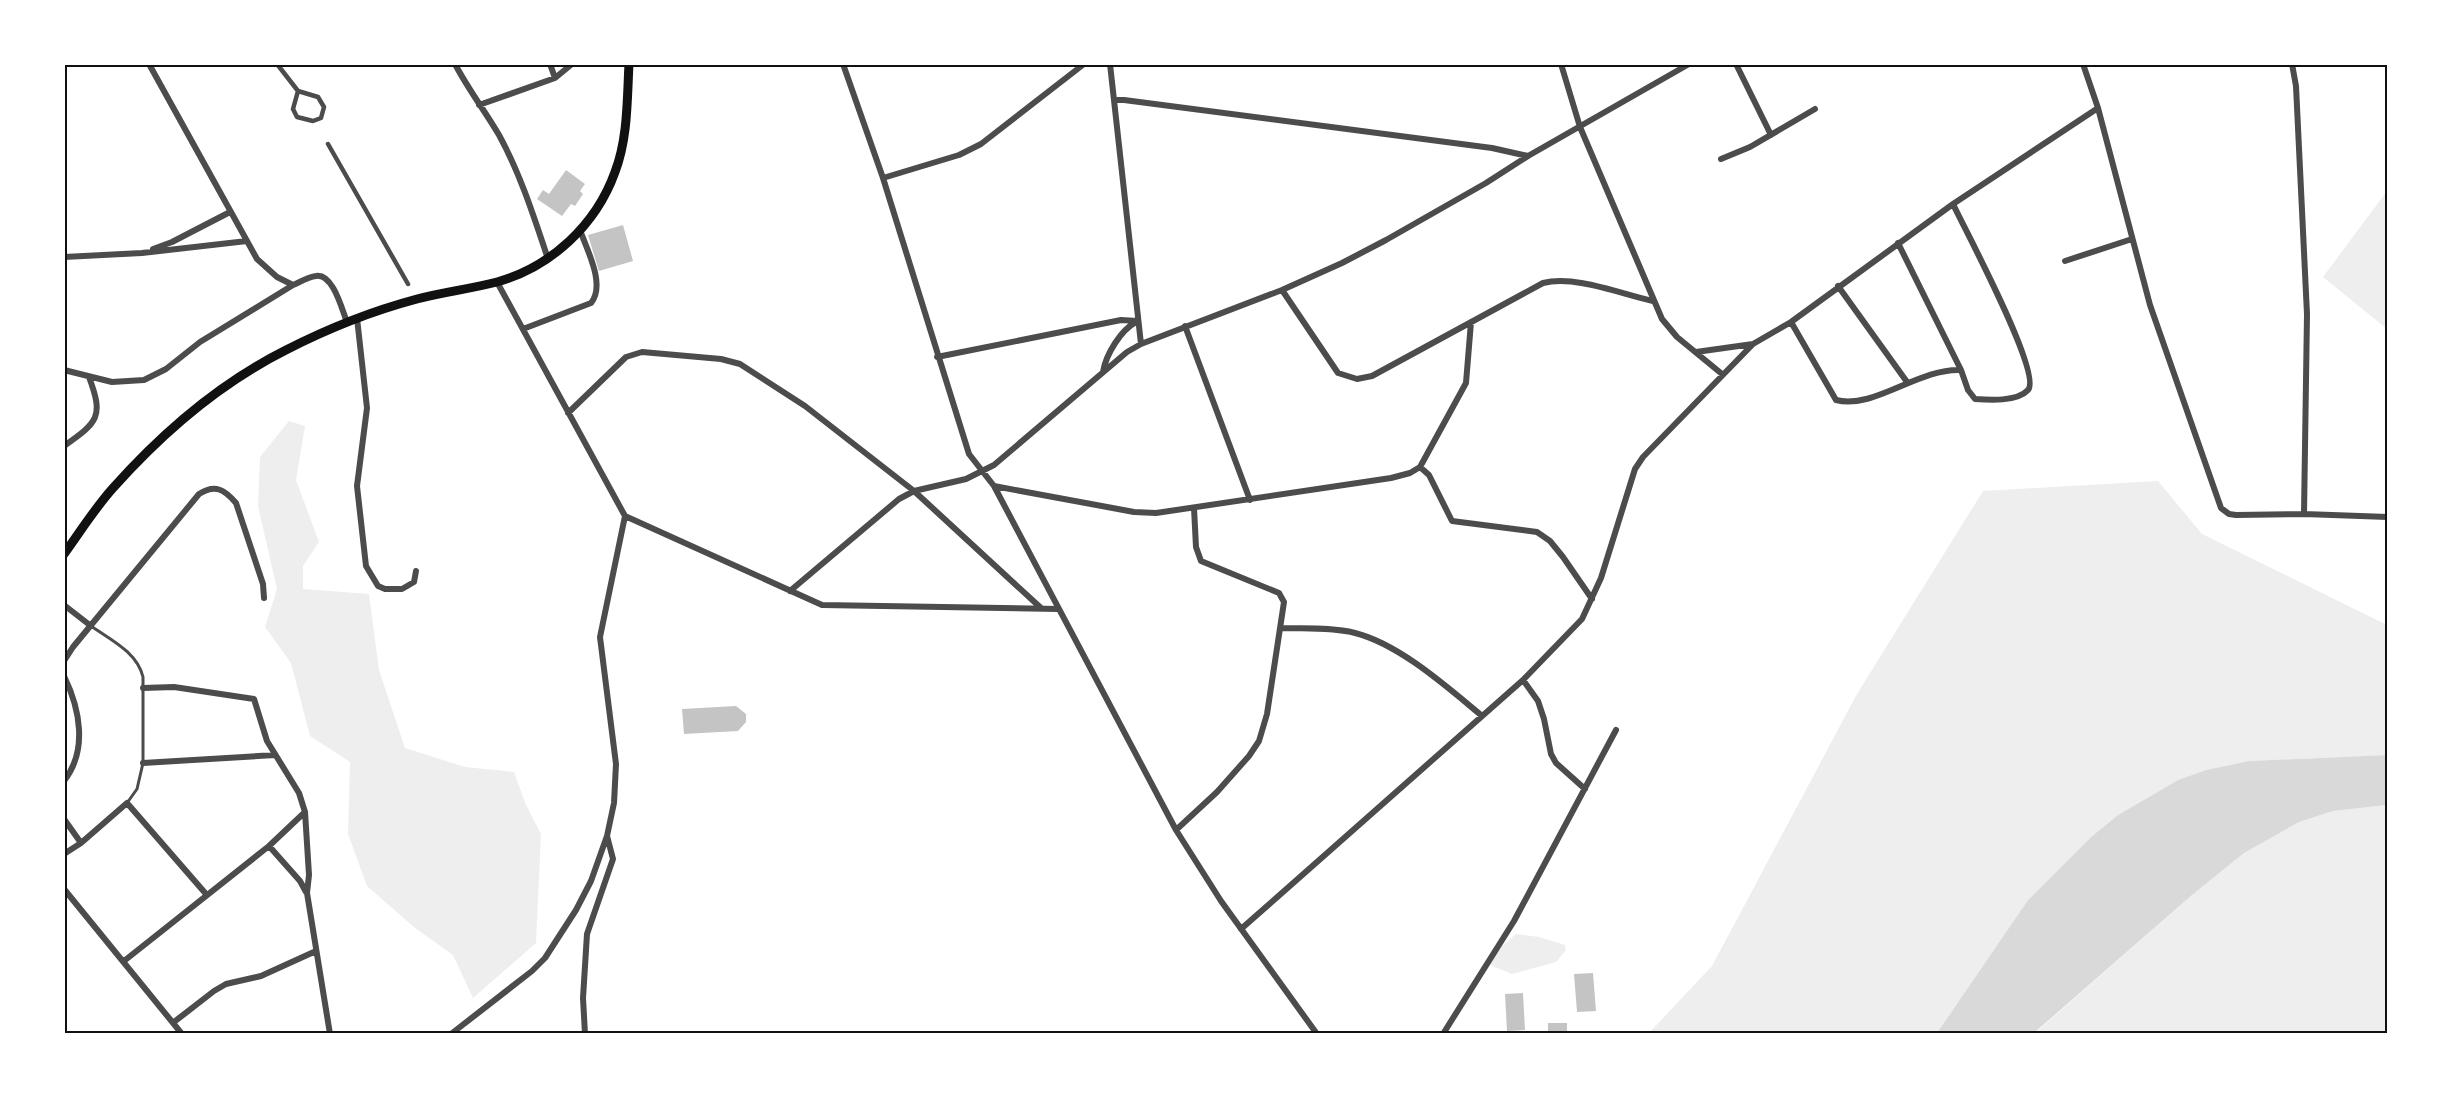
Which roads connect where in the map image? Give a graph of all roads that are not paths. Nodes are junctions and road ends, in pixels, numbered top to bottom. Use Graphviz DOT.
graph roads {
  1 [pos="149,64"];
  2 [pos="277,64"];
  3 [pos="455,64"];
  4 [pos="550,64"];
  5 [pos="572,64"];
  6 [pos="629,64"];
  7 [pos="843,64"];
  8 [pos="1084,64"];
  9 [pos="1110,64"];
  10 [pos="1561,64"];
  11 [pos="1689,64"];
  12 [pos="1736,64"];
  13 [pos="2083,64"];
  14 [pos="2292,64"];
  15 [pos="555,78"];
  16 [pos="298,91"];
  17 [pos="1114,100"];
  18 [pos="479,105"];
  19 [pos="2098,108"];
  20 [pos="1815,109"];
  21 [pos="1580,127"];
  22 [pos="1771,135"];
  23 [pos="328,144"];
  24 [pos="1528,156"];
  25 [pos="1721,159"];
  26 [pos="883,178"];
  27 [pos="1953,204"];
  28 [pos="230,212"];
  29 [pos="580,230"];
  30 [pos="2132,238"];
  31 [pos="247,241"];
  32 [pos="1898,243"];
  33 [pos="142,253"];
  34 [pos="64,257"];
  35 [pos="548,259"];
  36 [pos="2065,261"];
  37 [pos="497,282"];
  38 [pos="408,284"];
  39 [pos="293,285"];
  40 [pos="1838,286"];
  41 [pos="1282,290"];
  42 [pos="1653,301"];
  43 [pos="357,318"];
  44 [pos="1138,321"];
  45 [pos="347,322"];
  46 [pos="1471,322"];
  47 [pos="1791,322"];
  48 [pos="1185,326"];
  49 [pos="523,328"];
  50 [pos="1141,344"];
  51 [pos="1753,344"];
  52 [pos="1696,352"];
  53 [pos="937,357"];
  54 [pos="64,370"];
  55 [pos="1961,370"];
  56 [pos="1103,372"];
  57 [pos="1722,374"];
  58 [pos="89,376"];
  59 [pos="1907,382"];
  60 [pos="568,413"];
  61 [pos="64,446"];
  62 [pos="1420,467"];
  63 [pos="982,472"];
  64 [pos="994,486"];
  65 [pos="914,491"];
  66 [pos="1250,500"];
  67 [pos="1194,508"];
  68 [pos="2304,514"];
  69 [pos="626,516"];
  70 [pos="2388,516"];
  71 [pos="64,554"];
  72 [pos="416,571"];
  73 [pos="790,591"];
  74 [pos="264,598"];
  75 [pos="1592,599"];
  76 [pos="64,605"];
  77 [pos="1041,608"];
  78 [pos="1058,609"];
  79 [pos="91,626"];
  80 [pos="1281,628"];
  81 [pos="64,661"];
  82 [pos="64,676"];
  83 [pos="1523,680"];
  84 [pos="143,688"];
  85 [pos="1481,716"];
  86 [pos="1616,730"];
  87 [pos="275,755"];
  88 [pos="143,763"];
  89 [pos="64,781"];
  90 [pos="1585,789"];
  91 [pos="127,803"];
  92 [pos="305,812"];
  93 [pos="64,819"];
  94 [pos="1176,830"];
  95 [pos="607,836"];
  96 [pos="81,843"];
  97 [pos="269,846"];
  98 [pos="64,854"];
  99 [pos="64,889"];
  100 [pos="307,893"];
  101 [pos="206,894"];
  102 [pos="1241,929"];
  103 [pos="316,951"];
  104 [pos="124,961"];
  105 [pos="174,1022"];
  106 [pos="182,1034"];
  107 [pos="330,1034"];
  108 [pos="451,1034"];
  109 [pos="585,1034"];
  110 [pos="1317,1034"];
  111 [pos="1443,1034"];
  1 -- 28 [label="street"];
  2 -- 16 [label="street"];
  3 -- 18 [label="street"];
  4 -- 15 [label="street"];
  5 -- 15 [label="street"];
  6 -- 29 [label="main road"];
  7 -- 26 [label="street"];
  8 -- 26 [label="street"];
  9 -- 17 [label="street"];
  10 -- 21 [label="street"];
  11 -- 21 [label="street"];
  12 -- 22 [label="street"];
  13 -- 19 [label="street"];
  14 -- 68 [label="street"];
  15 -- 18 [label="street"];
  16 -- 16 [label="street"];
  17 -- 24 [label="street"];
  17 -- 44 [label="street"];
  18 -- 35 [label="street"];
  19 -- 27 [label="street"];
  19 -- 30 [label="street"];
  20 -- 22 [label="street"];
  21 -- 24 [label="street"];
  21 -- 42 [label="street"];
  22 -- 25 [label="street"];
  23 -- 38 [label="street"];
  24 -- 41 [label="street"];
  26 -- 53 [label="street"];
  27 -- 32 [label="street"];
  27 -- 55 [label="street"];
  28 -- 31 [label="street"];
  28 -- 33 [label="street"];
  29 -- 35 [label="main road"];
  29 -- 49 [label="street"];
  30 -- 36 [label="street"];
  30 -- 68 [label="street"];
  31 -- 33 [label="street"];
  31 -- 39 [label="street"];
  32 -- 40 [label="street"];
  32 -- 55 [label="street"];
  33 -- 34 [label="street"];
  35 -- 37 [label="main road"];
  37 -- 43 [label="main road"];
  37 -- 49 [label="street"];
  39 -- 45 [label="street"];
  39 -- 58 [label="street"];
  40 -- 47 [label="street"];
  40 -- 59 [label="street"];
  41 -- 46 [label="street"];
  41 -- 48 [label="street"];
  42 -- 46 [label="street"];
  42 -- 52 [label="street"];
  43 -- 45 [label="main road"];
  43 -- 72 [label="street"];
  44 -- 50 [label="street"];
  44 -- 53 [label="street"];
  44 -- 56 [label="street"];
  45 -- 71 [label="main road"];
  46 -- 62 [label="street"];
  47 -- 51 [label="street"];
  47 -- 59 [label="street"];
  48 -- 50 [label="street"];
  48 -- 66 [label="street"];
  49 -- 60 [label="street"];
  50 -- 56 [label="street"];
  51 -- 52 [label="street"];
  51 -- 57 [label="street"];
  52 -- 57 [label="street"];
  53 -- 63 [label="street"];
  54 -- 58 [label="street"];
  55 -- 59 [label="street"];
  56 -- 63 [label="street"];
  57 -- 75 [label="street"];
  58 -- 61 [label="street"];
  60 -- 65 [label="street"];
  60 -- 69 [label="street"];
  62 -- 66 [label="street"];
  62 -- 75 [label="street"];
  63 -- 64 [label="street"];
  63 -- 65 [label="street"];
  64 -- 67 [label="street"];
  64 -- 78 [label="street"];
  65 -- 73 [label="street"];
  65 -- 77 [label="street"];
  66 -- 67 [label="street"];
  67 -- 80 [label="street"];
  68 -- 70 [label="street"];
  69 -- 73 [label="street"];
  69 -- 95 [label="street"];
  73 -- 77 [label="street"];
  74 -- 79 [label="street"];
  75 -- 83 [label="street"];
  76 -- 79 [label="street"];
  77 -- 78 [label="street"];
  78 -- 94 [label="street"];
  79 -- 81 [label="street"];
  79 -- 84 [label="lane"];
  80 -- 85 [label="street"];
  80 -- 94 [label="street"];
  82 -- 89 [label="street"];
  83 -- 85 [label="street"];
  83 -- 90 [label="street"];
  84 -- 87 [label="street"];
  84 -- 88 [label="lane"];
  85 -- 102 [label="street"];
  86 -- 90 [label="street"];
  87 -- 88 [label="street"];
  87 -- 92 [label="street"];
  88 -- 91 [label="lane"];
  90 -- 111 [label="street"];
  91 -- 96 [label="street"];
  91 -- 101 [label="street"];
  92 -- 97 [label="street"];
  92 -- 100 [label="street"];
  93 -- 96 [label="street"];
  94 -- 102 [label="street"];
  95 -- 108 [label="street"];
  95 -- 109 [label="street"];
  96 -- 98 [label="street"];
  97 -- 100 [label="street"];
  97 -- 101 [label="street"];
  99 -- 104 [label="street"];
  100 -- 103 [label="street"];
  101 -- 104 [label="street"];
  102 -- 110 [label="street"];
  103 -- 105 [label="street"];
  103 -- 107 [label="street"];
  104 -- 105 [label="street"];
  105 -- 106 [label="street"];
}
